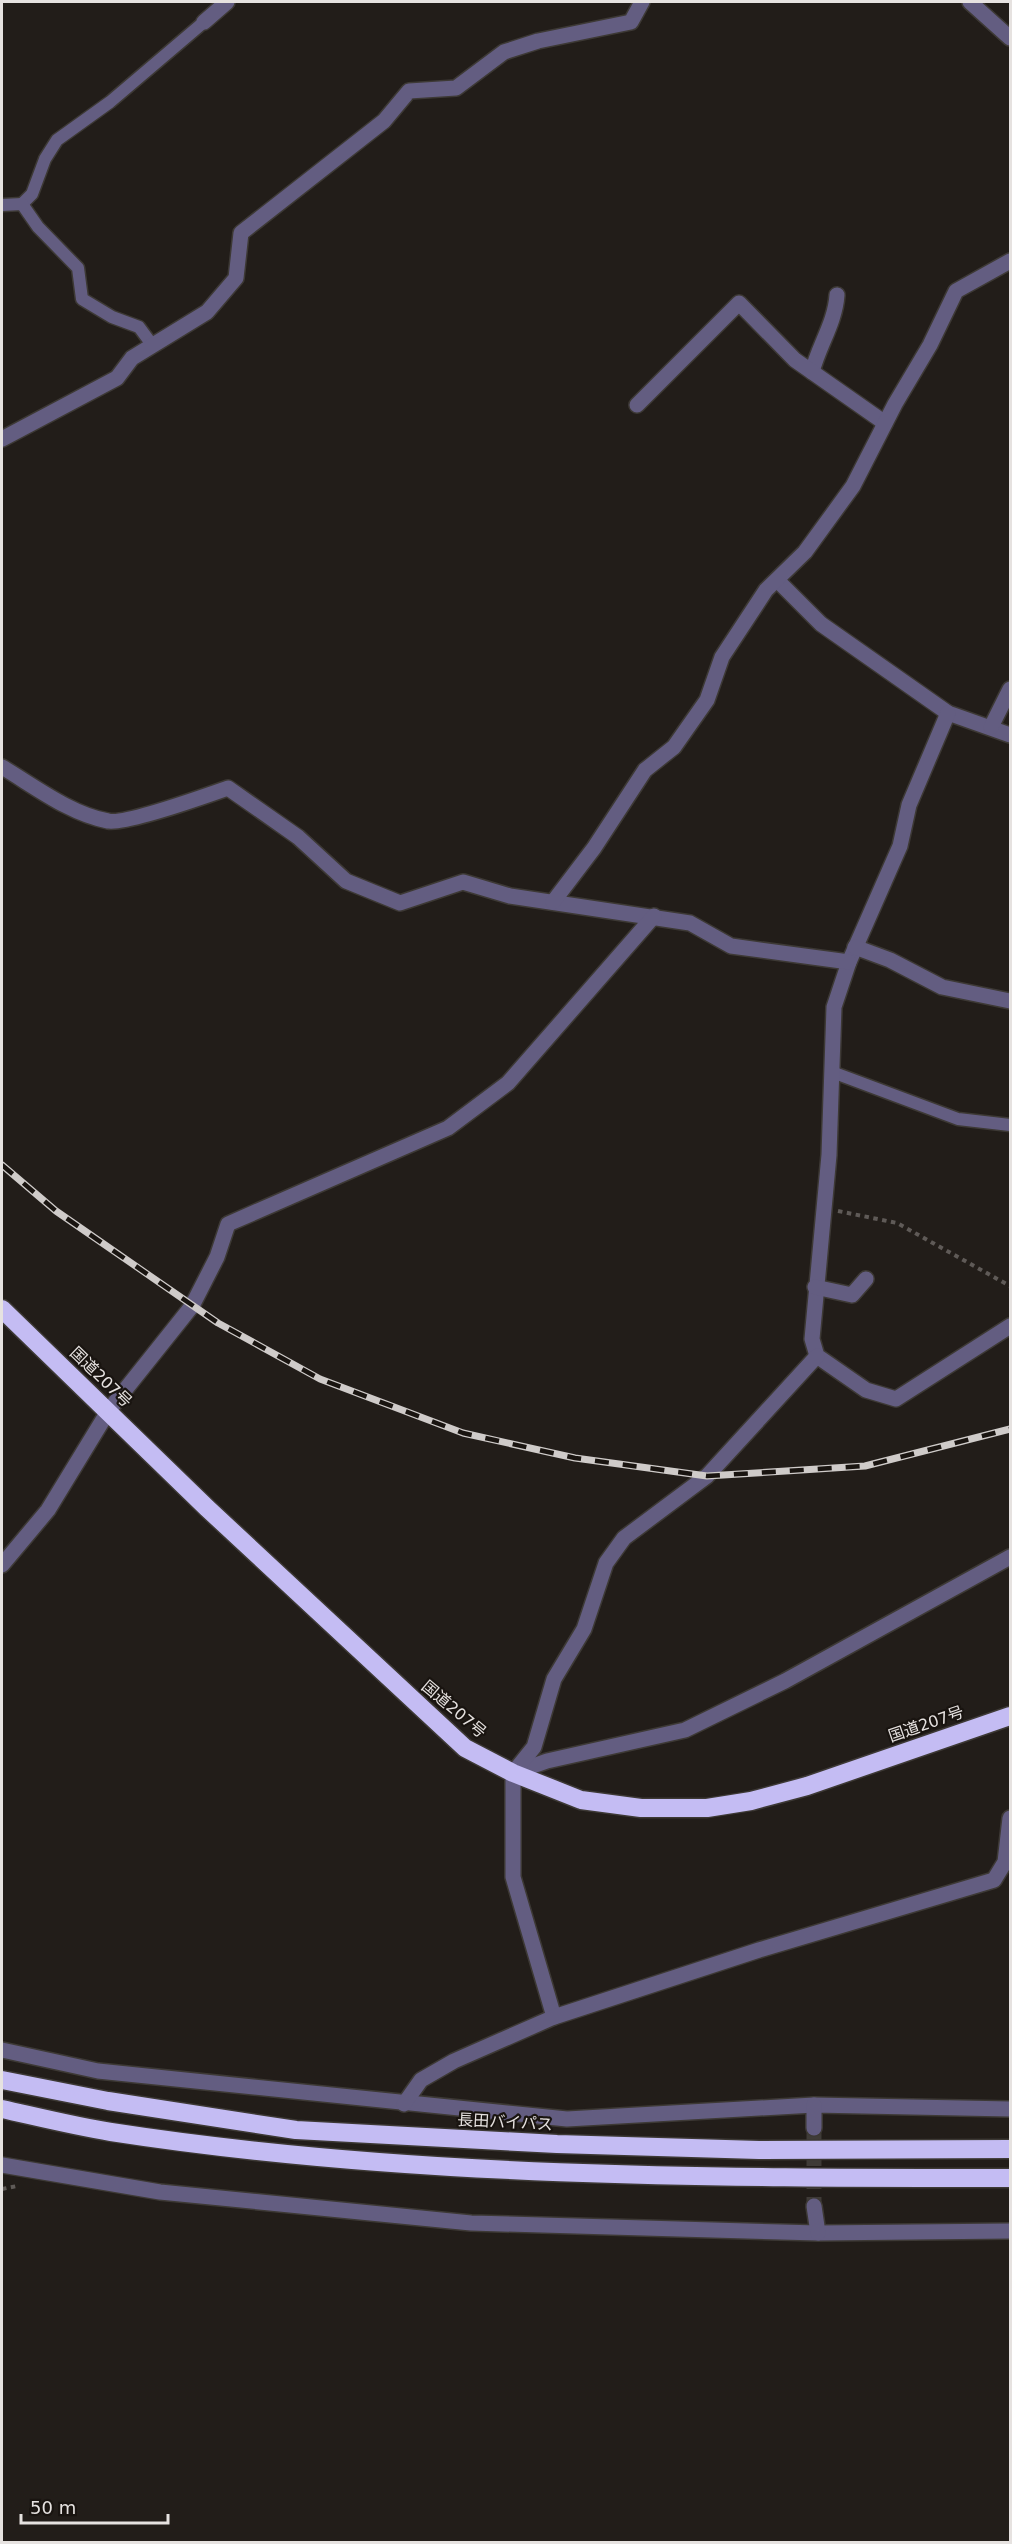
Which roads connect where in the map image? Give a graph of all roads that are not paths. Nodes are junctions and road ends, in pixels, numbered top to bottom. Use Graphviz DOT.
graph roads {
  1 [pos="227,2"];
  2 [pos="642,2"];
  3 [pos="970,2"];
  4 [pos="204,22"];
  5 [pos="1011,38"];
  6 [pos="9,206"];
  7 [pos="1011,261"];
  8 [pos="837,295"];
  9 [pos="153,346"];
  10 [pos="812,372"];
  11 [pos="638,405"];
  12 [pos="885,423"];
  13 [pos="2,439"];
  14 [pos="777,580"];
  15 [pos="1011,689"];
  16 [pos="948,713"];
  17 [pos="992,726"];
  18 [pos="1011,735"];
  19 [pos="2,767"];
  20 [pos="553,902"];
  21 [pos="654,916"];
  22 [pos="855,947"];
  23 [pos="849,962"];
  24 [pos="1011,1001"];
  25 [pos="832,1072"];
  26 [pos="1011,1125"];
  27 [pos="866,1279"];
  28 [pos="815,1287"];
  29 [pos="2,1310"];
  30 [pos="1011,1326"];
  31 [pos="817,1356"];
  32 [pos="108,1410"];
  33 [pos="1011,1557"];
  34 [pos="2,1565"];
  35 [pos="1011,1716"];
  36 [pos="513,1773"];
  37 [pos="1011,1818"];
  38 [pos="554,2017"];
  39 [pos="2,2050"];
  40 [pos="2,2080"];
  41 [pos="404,2104"];
  42 [pos="814,2105"];
  43 [pos="2,2109"];
  44 [pos="1011,2109"];
  45 [pos="814,2128"];
  46 [pos="1011,2150"];
  47 [pos="2,2165"];
  48 [pos="1011,2178"];
  49 [pos="814,2206"];
  50 [pos="1011,2231"];
  51 [pos="818,2233"];
  1 -- 4 [label="street"];
  2 -- 9 [label="street"];
  3 -- 5 [label="street"];
  4 -- 6 [label="lane"];
  6 -- 9 [label="lane"];
  7 -- 12 [label="street"];
  8 -- 10 [label="street"];
  9 -- 13 [label="street"];
  10 -- 11 [label="street"];
  10 -- 12 [label="street"];
  12 -- 14 [label="street"];
  14 -- 16 [label="street"];
  14 -- 20 [label="street"];
  15 -- 17 [label="street"];
  16 -- 17 [label="street"];
  16 -- 22 [label="street"];
  17 -- 18 [label="street"];
  19 -- 20 [label="street"];
  20 -- 21 [label="street"];
  21 -- 23 [label="street"];
  21 -- 32 [label="street"];
  22 -- 23 [label="street"];
  22 -- 24 [label="street"];
  23 -- 25 [label="street"];
  25 -- 26 [label="lane"];
  25 -- 28 [label="street"];
  27 -- 28 [label="street"];
  28 -- 31 [label="street"];
  29 -- 32 [label="highway, 国道207号"];
  30 -- 31 [label="street"];
  31 -- 36 [label="street"];
  32 -- 34 [label="street"];
  32 -- 36 [label="highway, 国道207号"];
  33 -- 36 [label="street"];
  35 -- 36 [label="highway, 国道207号"];
  36 -- 38 [label="street"];
  37 -- 38 [label="street"];
  38 -- 41 [label="street"];
  39 -- 41 [label="street"];
  40 -- 46 [label="highway, 長田バイパス"];
  41 -- 42 [label="street"];
  42 -- 44 [label="street"];
  42 -- 45 [label="street"];
  43 -- 48 [label="highway"];
  47 -- 51 [label="street"];
  49 -- 51 [label="street"];
  50 -- 51 [label="street"];
}
